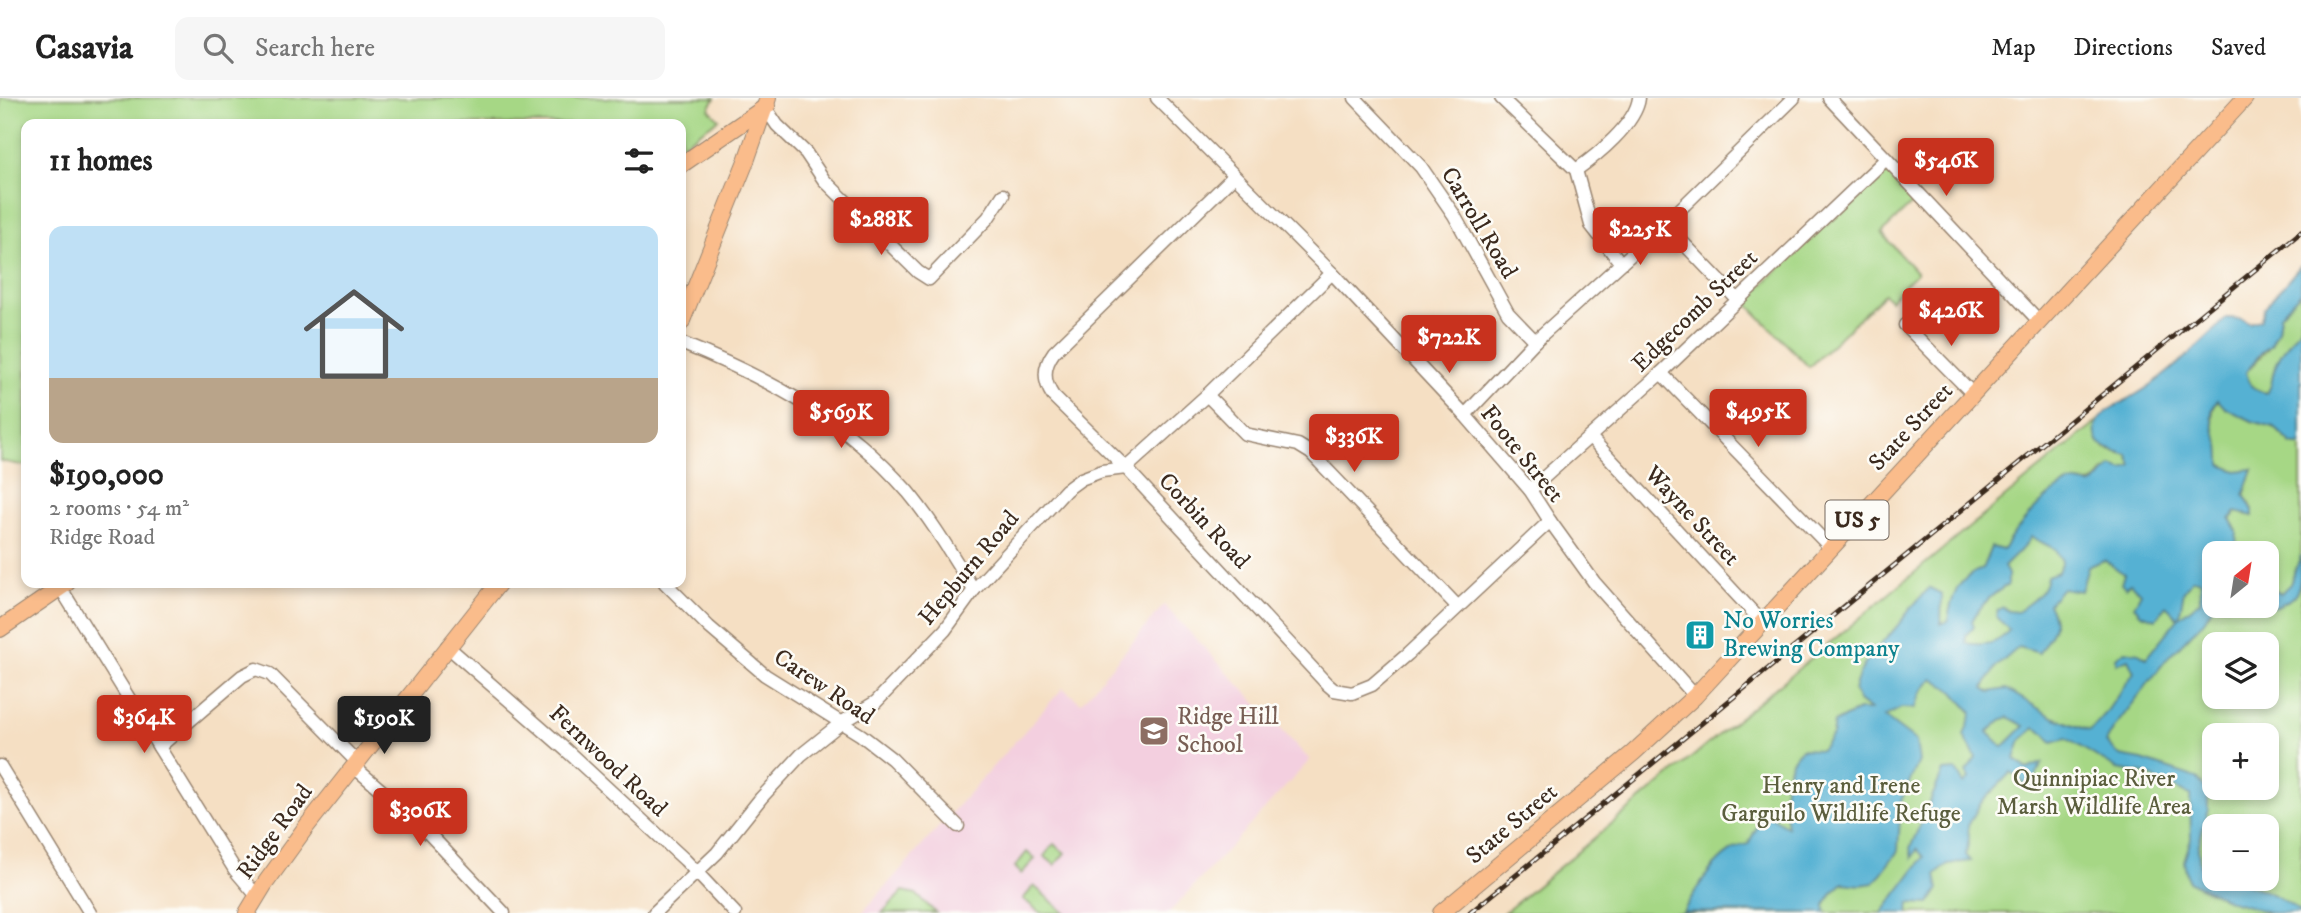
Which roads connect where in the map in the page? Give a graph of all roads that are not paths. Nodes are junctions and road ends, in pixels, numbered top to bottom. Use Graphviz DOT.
graph roads {
  1 [pos="1157,98"];
  2 [pos="1355,98"];
  3 [pos="1501,98"];
  4 [pos="1639,98"];
  5 [pos="1794,98"];
  6 [pos="1829,98"];
  7 [pos="2245,98"];
  8 [pos="770,101"];
  9 [pos="1886,159"];
  10 [pos="686,160"];
  11 [pos="1576,170"];
  12 [pos="1234,176"];
  13 [pos="1003,195"];
  14 [pos="1665,223"];
  15 [pos="1620,262"];
  16 [pos="1332,273"];
  17 [pos="1737,299"];
  18 [pos="686,311"];
  19 [pos="2039,321"];
  20 [pos="1905,325"];
  21 [pos="1535,341"];
  22 [pos="686,345"];
  23 [pos="1661,373"];
  24 [pos="1973,394"];
  25 [pos="1207,395"];
  26 [pos="1465,415"];
  27 [pos="1591,438"];
  28 [pos="1126,468"];
  29 [pos="1530,490"];
  30 [pos="1549,521"];
  31 [pos="1831,548"];
  32 [pos="60,588"];
  33 [pos="66,588"];
  34 [pos="495,588"];
  35 [pos="670,588"];
  36 [pos="974,590"];
  37 [pos="1458,607"];
  38 [pos="1763,622"];
  39 [pos="0,629"];
  40 [pos="447,646"];
  41 [pos="1695,696"];
  42 [pos="841,723"];
  43 [pos="159,747"];
  44 [pos="355,764"];
  45 [pos="0,766"];
  46 [pos="958,826"];
  47 [pos="697,872"];
  48 [pos="257,896"];
  49 [pos="90,913"];
  50 [pos="248,913"];
  51 [pos="504,913"];
  52 [pos="654,913"];
  53 [pos="735,913"];
  54 [pos="1441,913"];
  1 -- 12 [label="street, Foote Street"];
  2 -- 21 [label="street, Carroll Road"];
  3 -- 11 [label="street"];
  4 -- 11 [label="street"];
  5 -- 14 [label="street"];
  6 -- 9 [label="street"];
  7 -- 19 [label="main road, State Street / US 5"];
  8 -- 10 [label="main road"];
  8 -- 13 [label="street"];
  8 -- 18 [label="main road"];
  9 -- 17 [label="street, Edgecomb Street"];
  9 -- 19 [label="street"];
  11 -- 15 [label="street"];
  12 -- 16 [label="street, Foote Street"];
  12 -- 28 [label="street, Corbin Road"];
  14 -- 15 [label="street"];
  14 -- 17 [label="street"];
  15 -- 21 [label="street"];
  16 -- 25 [label="street"];
  16 -- 26 [label="street, Foote Street"];
  17 -- 23 [label="street, Edgecomb Street"];
  19 -- 24 [label="main road, State Street / US 5"];
  20 -- 24 [label="street"];
  21 -- 26 [label="street"];
  22 -- 36 [label="street"];
  23 -- 27 [label="street, Edgecomb Street"];
  23 -- 31 [label="street"];
  24 -- 31 [label="main road, State Street / US 5"];
  25 -- 28 [label="street"];
  25 -- 37 [label="street"];
  26 -- 29 [label="street, Foote Street"];
  27 -- 29 [label="street, Edgecomb Street"];
  27 -- 38 [label="street, Wayne Street"];
  28 -- 36 [label="street, Hepburn Road"];
  28 -- 37 [label="street, Corbin Road"];
  29 -- 30 [label="street, Foote Street"];
  30 -- 37 [label="street, Corbin Road"];
  30 -- 41 [label="street, Foote Street"];
  31 -- 38 [label="main road, State Street / US 5"];
  32 -- 39 [label="main road"];
  33 -- 43 [label="street"];
  34 -- 40 [label="main road, Ridge Road"];
  35 -- 42 [label="street, Carew Road"];
  36 -- 42 [label="street, Hepburn Road"];
  38 -- 41 [label="main road, State Street / US 5"];
  40 -- 44 [label="main road, Ridge Road"];
  40 -- 47 [label="street, Fernwood Road"];
  41 -- 54 [label="main road, State Street / US 5"];
  42 -- 46 [label="street, Carew Road"];
  42 -- 47 [label="street, Hepburn Road"];
  43 -- 44 [label="street"];
  43 -- 48 [label="street"];
  44 -- 48 [label="main road, Ridge Road"];
  44 -- 51 [label="street"];
  45 -- 49 [label="street"];
  47 -- 52 [label="street, Hepburn Road"];
  47 -- 53 [label="street, Fernwood Road"];
  48 -- 50 [label="main road, Ridge Road"];
}
